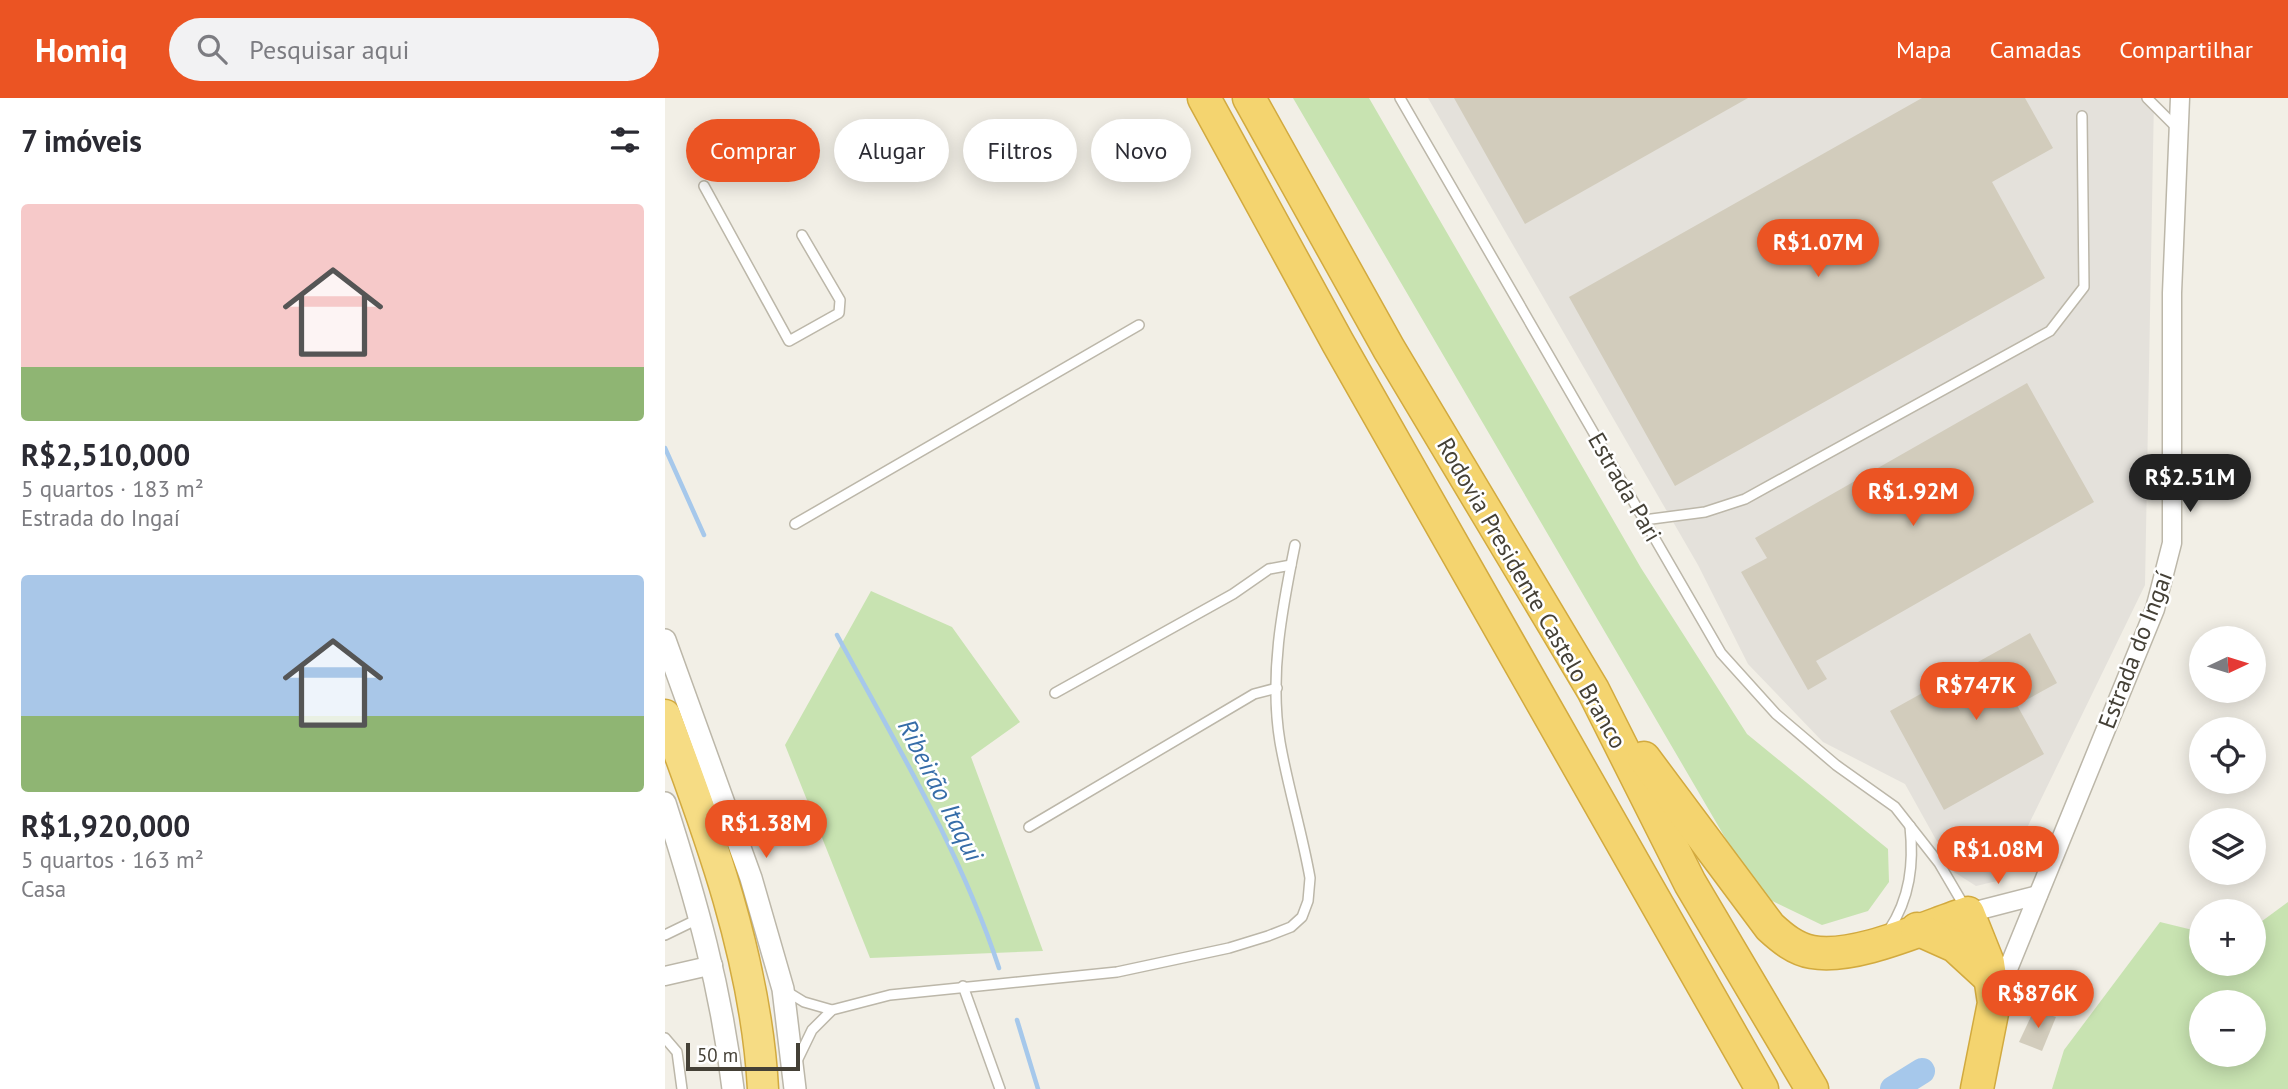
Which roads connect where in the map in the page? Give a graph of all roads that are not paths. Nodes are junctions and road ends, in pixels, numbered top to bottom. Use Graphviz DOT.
graph roads {
  1 [pos="1204,98"];
  2 [pos="1249,98"];
  3 [pos="1400,98"];
  4 [pos="2147,98"];
  5 [pos="2180,98"];
  6 [pos="2081,116"];
  7 [pos="2179,129"];
  8 [pos="704,186"];
  9 [pos="801,235"];
  10 [pos="1139,325"];
  11 [pos="1644,520"];
  12 [pos="795,524"];
  13 [pos="1295,545"];
  14 [pos="1291,565"];
  15 [pos="665,640"];
  16 [pos="1277,688"];
  17 [pos="1593,690"];
  18 [pos="1055,693"];
  19 [pos="665,716"];
  20 [pos="665,759"];
  21 [pos="665,803"];
  22 [pos="1910,825"];
  23 [pos="1029,827"];
  24 [pos="2038,895"];
  25 [pos="1968,913"];
  26 [pos="702,917"];
  27 [pos="1917,929"];
  28 [pos="665,934"];
  29 [pos="1881,943"];
  30 [pos="713,965"];
  31 [pos="665,976"];
  32 [pos="963,986"];
  33 [pos="783,989"];
  34 [pos="1993,991"];
  35 [pos="832,1010"];
  36 [pos="665,1038"];
  37 [pos="794,1079"];
  38 [pos="682,1089"];
  39 [pos="733,1089"];
  40 [pos="749,1089"];
  41 [pos="763,1089"];
  42 [pos="1000,1089"];
  43 [pos="1762,1089"];
  44 [pos="1811,1089"];
  45 [pos="1977,1089"];
  1 -- 43 [label="highway, Rodovia Presidente Castelo Branco"];
  2 -- 17 [label="highway, Rodovia Presidente Castelo Branco"];
  3 -- 11 [label="lane, Estrada Pari"];
  4 -- 7 [label="lane"];
  5 -- 7 [label="street, Estrada do Ingaí"];
  6 -- 11 [label="lane"];
  7 -- 24 [label="street, Estrada do Ingaí"];
  8 -- 9 [label="lane"];
  10 -- 12 [label="lane"];
  11 -- 22 [label="lane, Estrada Pari"];
  13 -- 14 [label="lane"];
  14 -- 16 [label="lane"];
  14 -- 18 [label="lane"];
  15 -- 33 [label="street"];
  16 -- 23 [label="lane"];
  16 -- 32 [label="lane"];
  17 -- 29 [label="highway"];
  17 -- 44 [label="highway, Rodovia Presidente Castelo Branco"];
  19 -- 41 [label="highway"];
  20 -- 40 [label="highway"];
  21 -- 26 [label="street"];
  22 -- 25 [label="lane, Estrada Pari"];
  22 -- 29 [label="lane"];
  24 -- 25 [label="street"];
  24 -- 34 [label="street, Estrada do Ingaí"];
  25 -- 27 [label="highway"];
  25 -- 34 [label="highway"];
  26 -- 28 [label="lane"];
  26 -- 30 [label="street"];
  27 -- 29 [label="highway"];
  27 -- 34 [label="highway"];
  30 -- 31 [label="street"];
  30 -- 39 [label="street"];
  32 -- 35 [label="lane"];
  32 -- 42 [label="lane"];
  33 -- 35 [label="lane"];
  33 -- 37 [label="street"];
  34 -- 45 [label="highway"];
  35 -- 37 [label="lane"];
  36 -- 38 [label="lane"];
}
